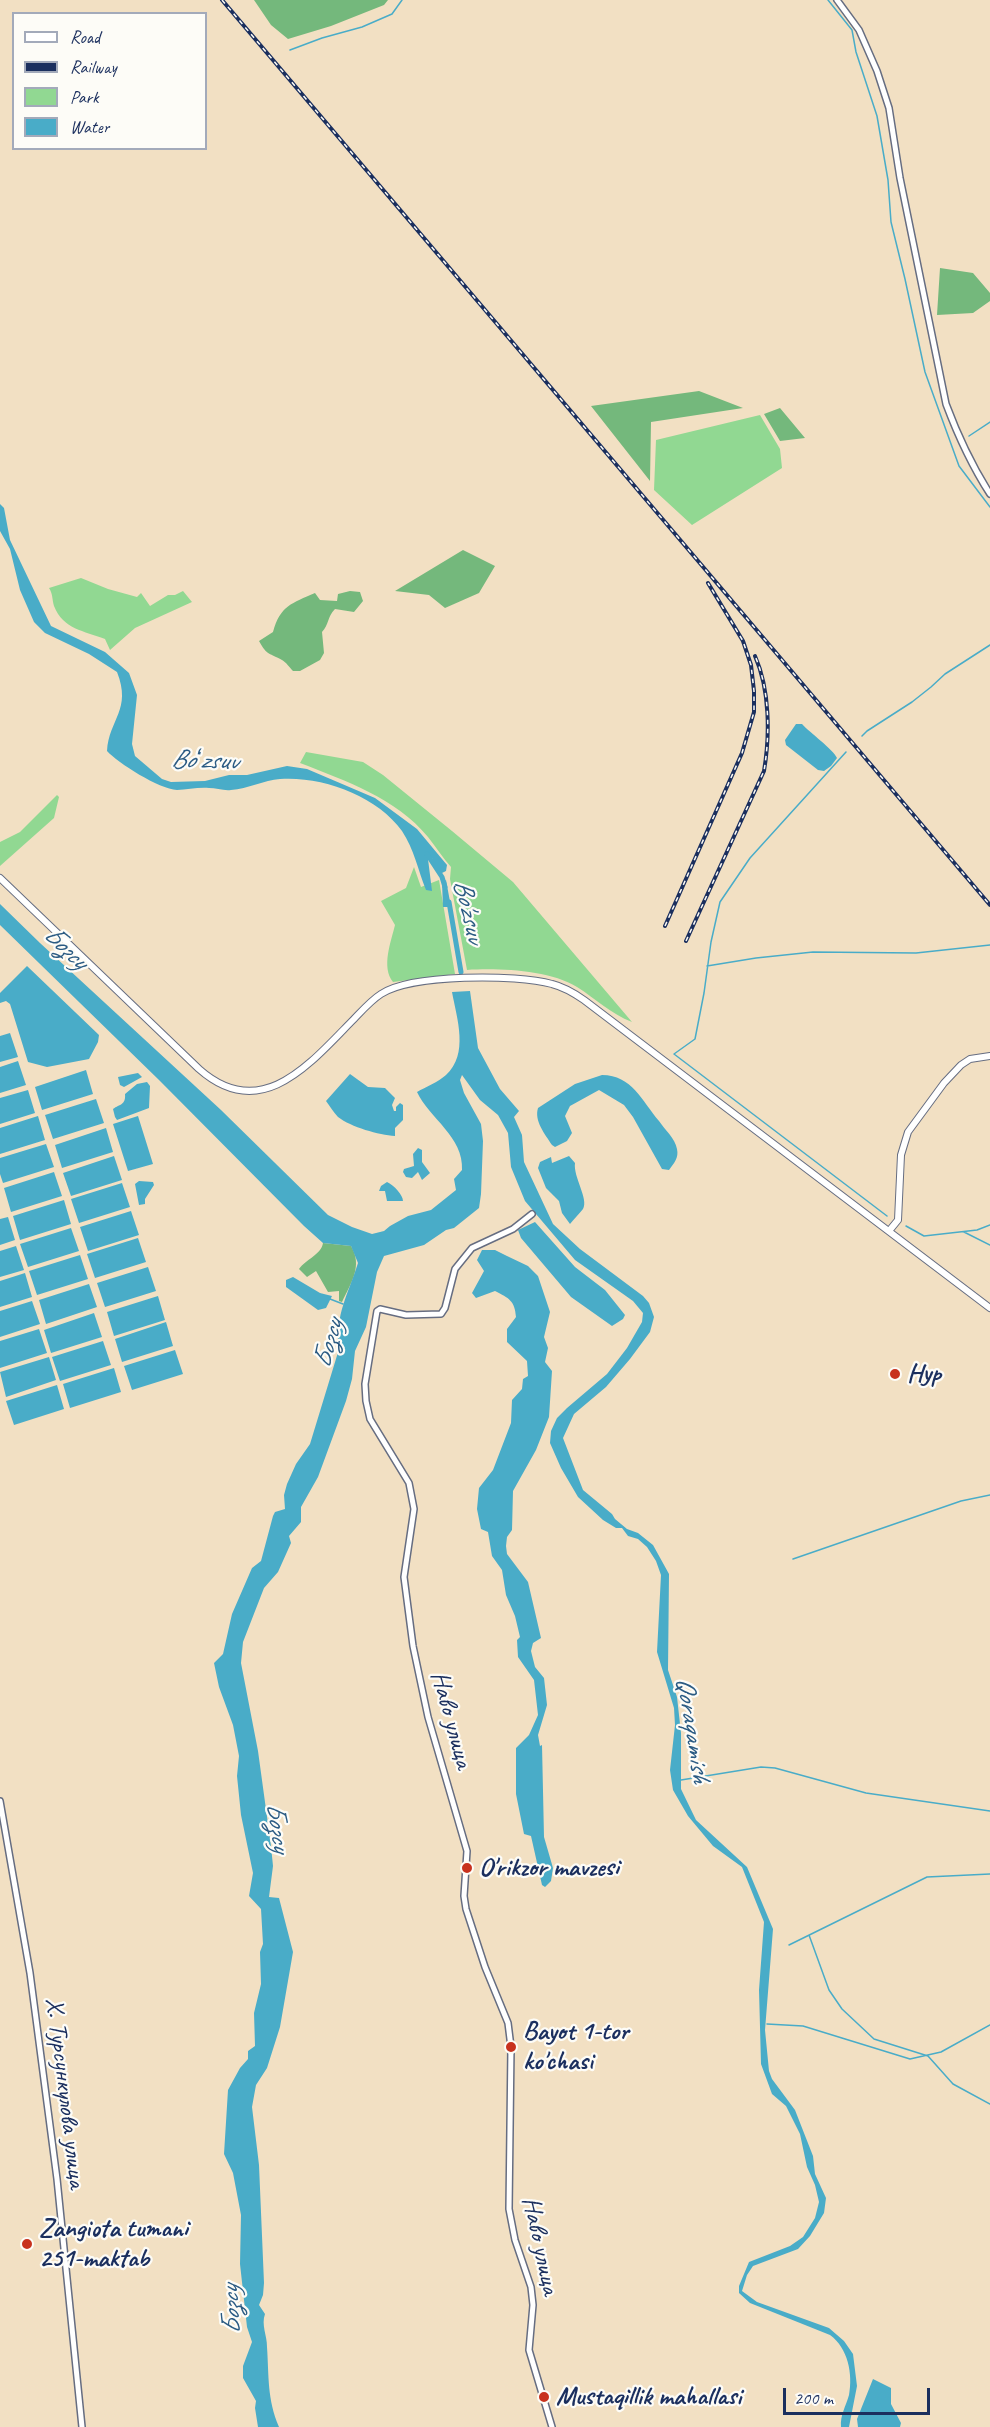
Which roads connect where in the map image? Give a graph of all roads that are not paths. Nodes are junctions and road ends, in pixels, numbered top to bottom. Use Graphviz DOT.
graph roads {
  1 [pos="837,0"];
  2 [pos="990,494"];
  3 [pos="0,878"];
  4 [pos="990,1056"];
  5 [pos="532,1214"];
  6 [pos="898,1220"];
  7 [pos="889,1231"];
  8 [pos="900,1239"];
  9 [pos="990,1308"];
  10 [pos="0,1801"];
  11 [pos="82,2427"];
  12 [pos="552,2427"];
  1 -- 2 [label="street"];
  3 -- 7 [label="main road"];
  4 -- 6 [label="main road"];
  5 -- 12 [label="street, Наво улица"];
  6 -- 7 [label="main road"];
  6 -- 8 [label="main road"];
  7 -- 8 [label="main road"];
  8 -- 9 [label="main road"];
  10 -- 11 [label="street, Х. Турсункулова улица"];
}
